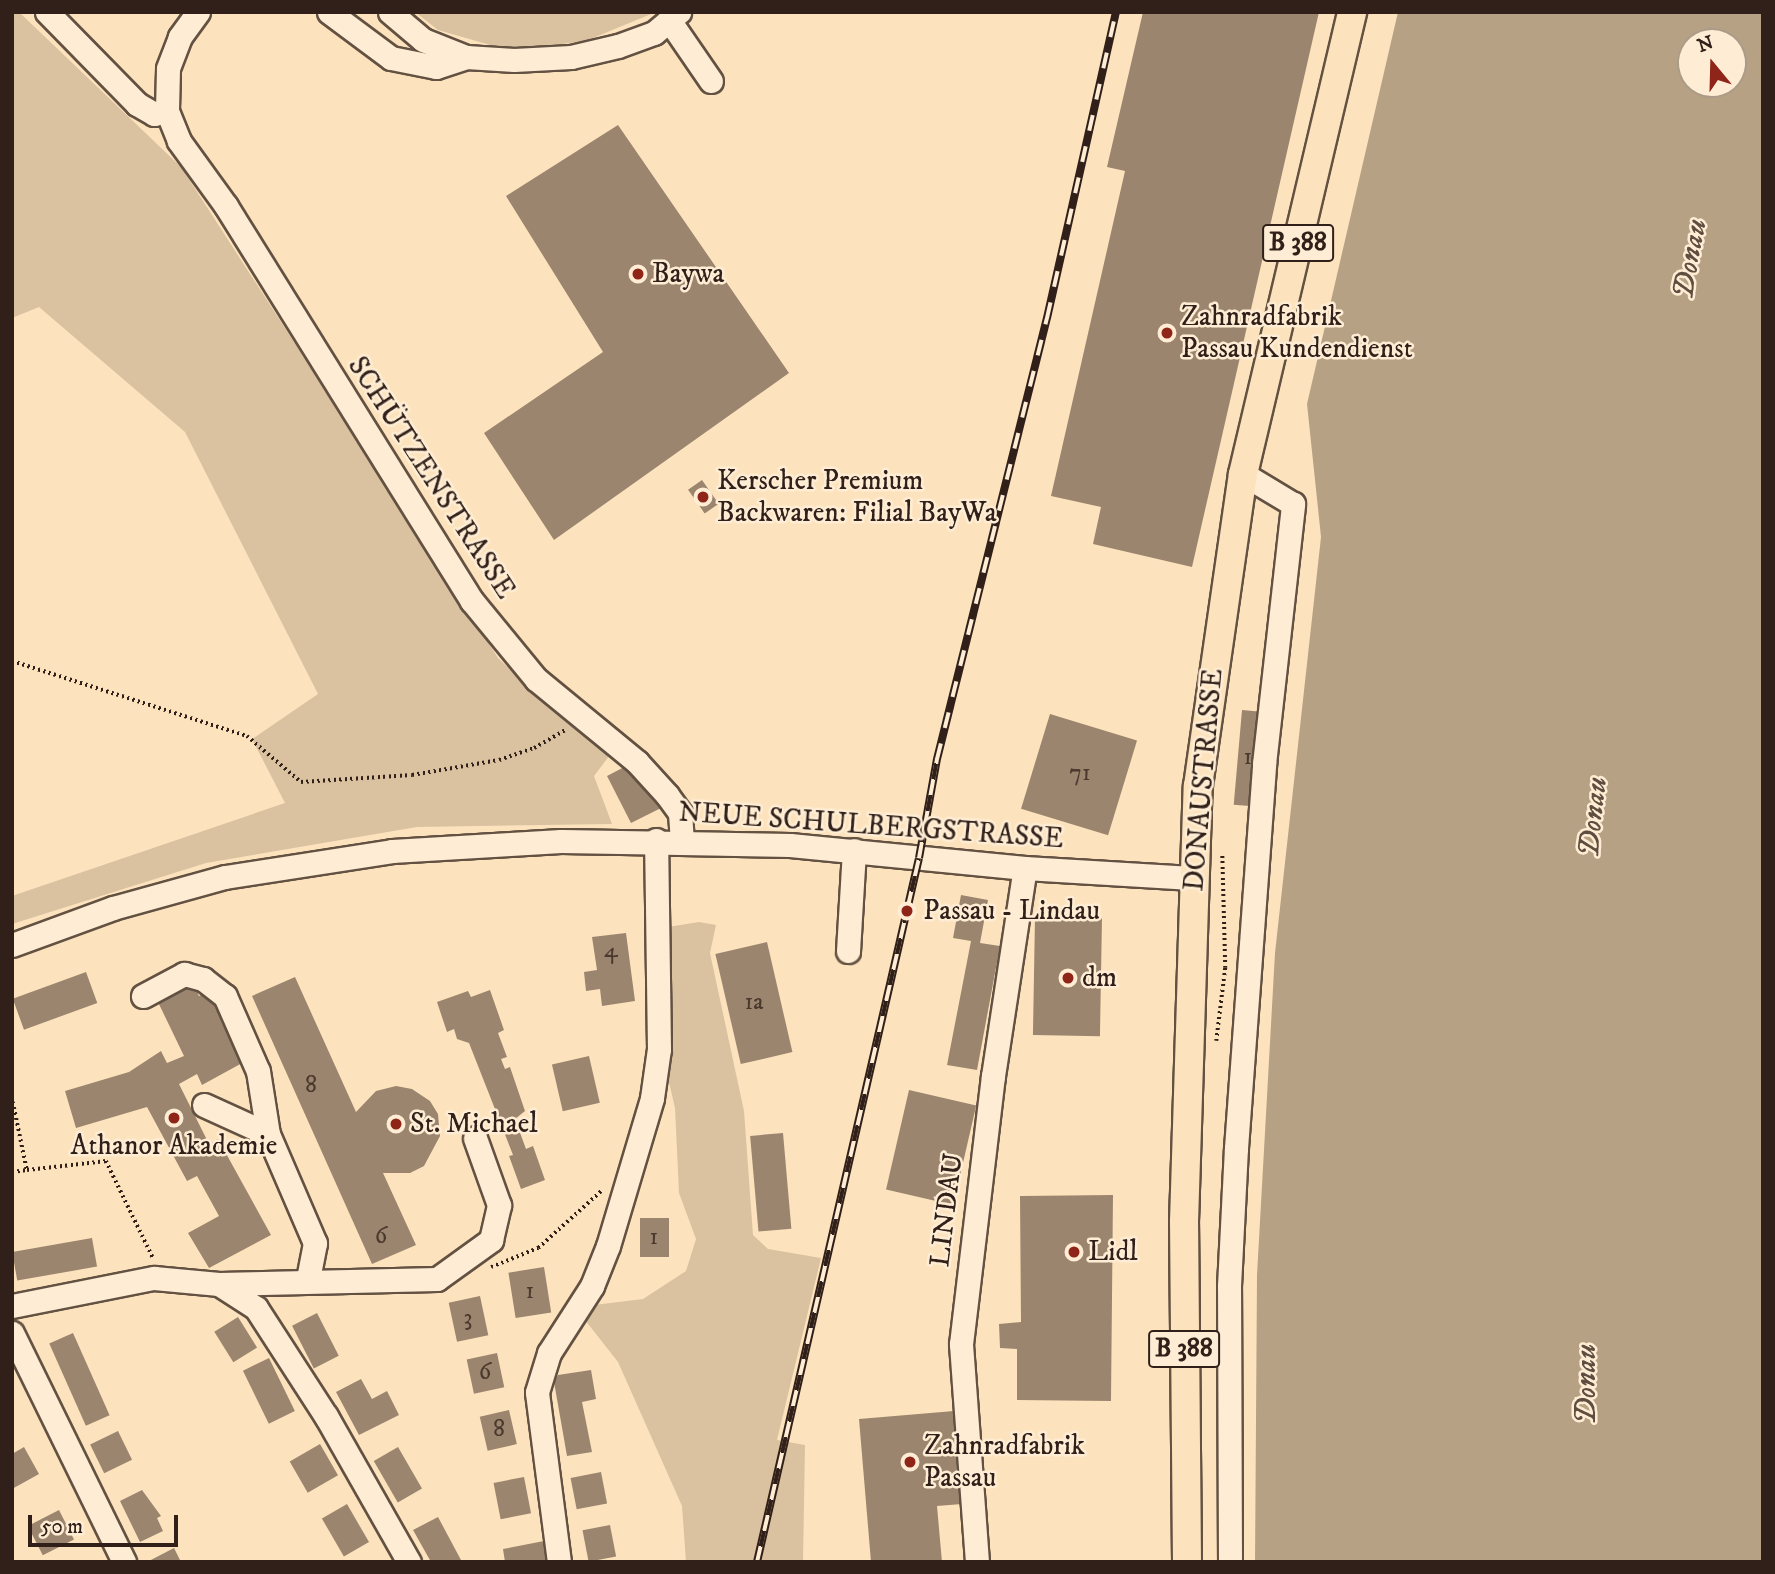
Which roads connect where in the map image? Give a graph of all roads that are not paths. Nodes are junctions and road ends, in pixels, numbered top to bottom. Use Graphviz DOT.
graph roads {
  1 [pos="47,12"];
  2 [pos="198,12"];
  3 [pos="329,12"];
  4 [pos="390,12"];
  5 [pos="1352,12"];
  6 [pos="674,16"];
  7 [pos="466,57"];
  8 [pos="711,81"];
  9 [pos="167,111"];
  10 [pos="1243,474"];
  11 [pos="656,840"];
  12 [pos="682,840"];
  13 [pos="854,850"];
  14 [pos="1026,868"];
  15 [pos="1192,878"];
  16 [pos="12,945"];
  17 [pos="848,951"];
  18 [pos="143,996"];
  19 [pos="204,1105"];
  20 [pos="268,1134"];
  21 [pos="475,1138"];
  22 [pos="308,1280"];
  23 [pos="219,1283"];
  24 [pos="12,1306"];
  25 [pos="12,1333"];
  26 [pos="124,1562"];
  27 [pos="409,1562"];
  28 [pos="559,1562"];
  29 [pos="977,1562"];
  30 [pos="1187,1562"];
  31 [pos="1230,1562"];
  1 -- 9 [label="street"];
  2 -- 9 [label="street, SCHÜTZENSTRASSE"];
  3 -- 7 [label="street"];
  4 -- 7 [label="street"];
  5 -- 10 [label="main road, DONAUSTRASSE / B 388"];
  6 -- 7 [label="street"];
  6 -- 8 [label="street"];
  9 -- 12 [label="street, SCHÜTZENSTRASSE"];
  10 -- 15 [label="main road, DONAUSTRASSE / B 388"];
  10 -- 31 [label="street"];
  11 -- 12 [label="street, NEUE SCHULBERGSTRASSE"];
  11 -- 16 [label="street, NEUE SCHULBERGSTRASSE"];
  11 -- 28 [label="street"];
  12 -- 13 [label="street, NEUE SCHULBERGSTRASSE"];
  13 -- 14 [label="street, NEUE SCHULBERGSTRASSE"];
  13 -- 17 [label="street"];
  14 -- 15 [label="street, NEUE SCHULBERGSTRASSE"];
  14 -- 29 [label="street, LINDAU"];
  15 -- 30 [label="main road, DONAUSTRASSE / B 388"];
  18 -- 20 [label="street"];
  19 -- 20 [label="street"];
  20 -- 22 [label="street"];
  21 -- 22 [label="street"];
  22 -- 23 [label="street"];
  23 -- 24 [label="street"];
  23 -- 27 [label="street"];
  25 -- 26 [label="street"];
}
